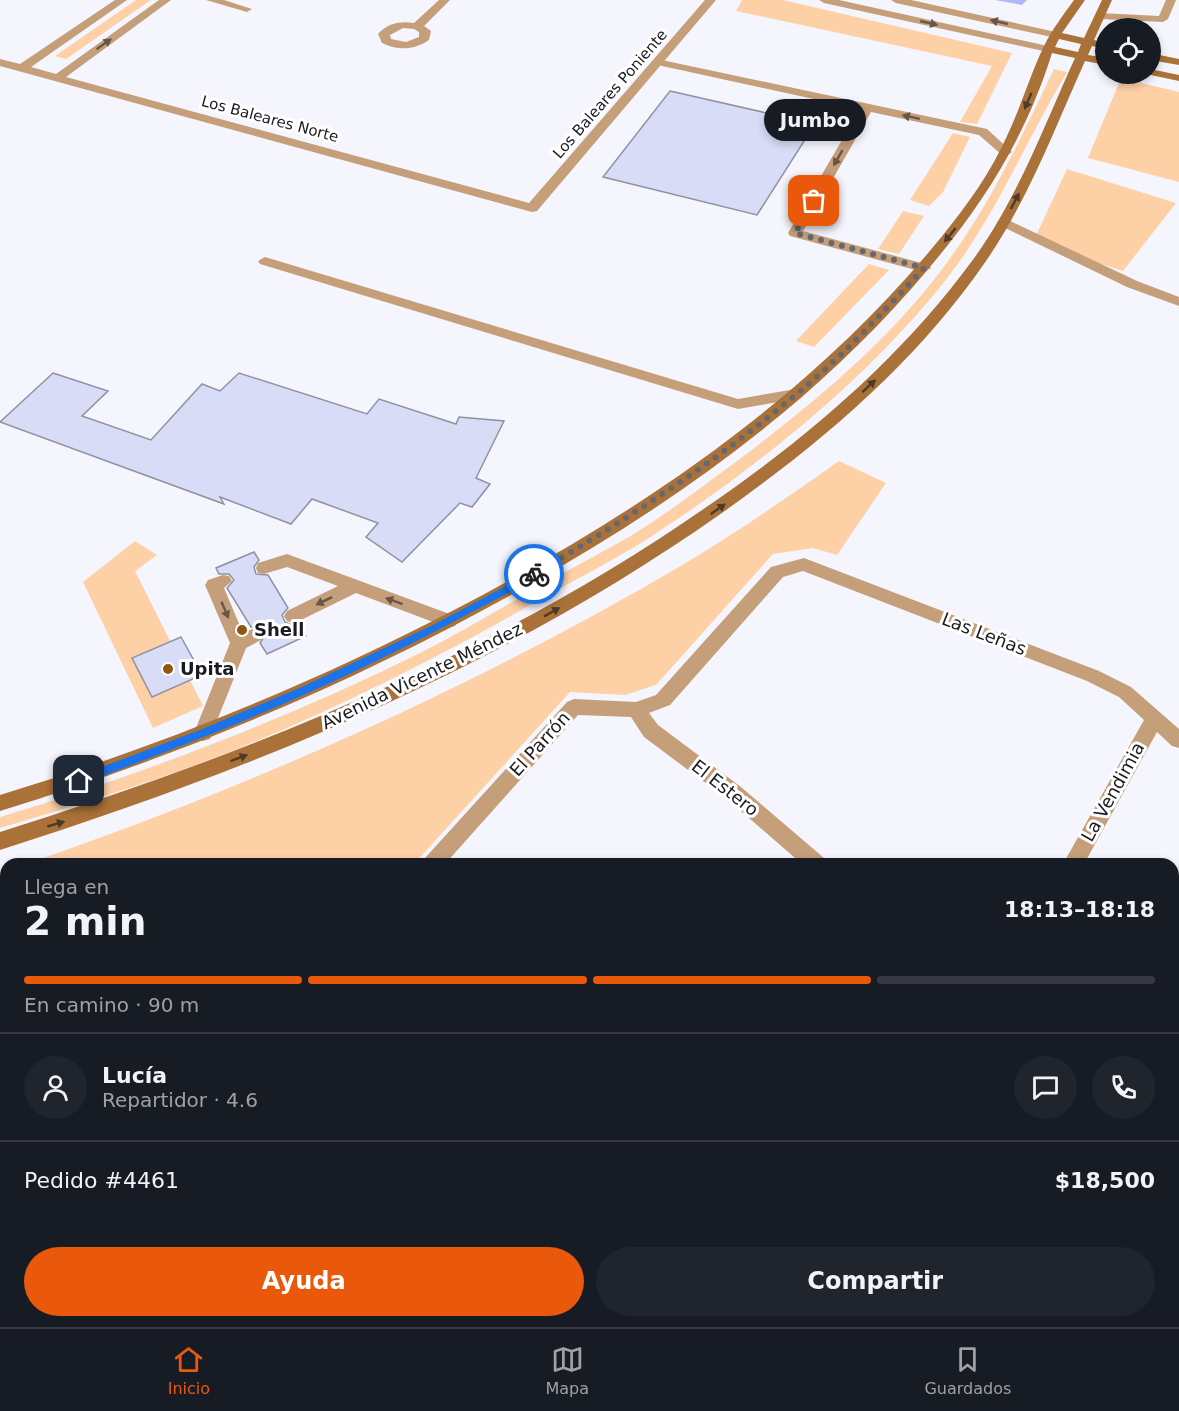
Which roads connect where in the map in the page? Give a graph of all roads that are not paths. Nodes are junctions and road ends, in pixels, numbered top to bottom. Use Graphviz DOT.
graph roads {
  1 [pos="122,0"];
  2 [pos="166,0"];
  3 [pos="211,0"];
  4 [pos="445,0"];
  5 [pos="711,0"];
  6 [pos="824,0"];
  7 [pos="896,0"];
  8 [pos="1080,0"];
  9 [pos="1107,0"];
  10 [pos="1171,0"];
  11 [pos="247,9"];
  12 [pos="1100,16"];
  13 [pos="417,26"];
  14 [pos="1056,35"];
  15 [pos="1095,48"];
  16 [pos="1048,49"];
  17 [pos="1085,49"];
  18 [pos="1095,55"];
  19 [pos="1161,58"];
  20 [pos="0,62"];
  21 [pos="657,62"];
  22 [pos="1179,62"];
  23 [pos="22,68"];
  24 [pos="1161,74"];
  25 [pos="57,78"];
  26 [pos="1179,78"];
  27 [pos="867,108"];
  28 [pos="1006,152"];
  29 [pos="532,208"];
  30 [pos="1004,222"];
  31 [pos="265,261"];
  32 [pos="924,268"];
  33 [pos="1179,302"];
  34 [pos="796,394"];
  35 [pos="804,564"];
  36 [pos="264,568"];
  37 [pos="223,581"];
  38 [pos="354,586"];
  39 [pos="293,616"];
  40 [pos="449,621"];
  41 [pos="636,710"];
  42 [pos="1154,720"];
  43 [pos="203,733"];
  44 [pos="1179,740"];
  45 [pos="0,803"];
  46 [pos="0,841"];
  47 [pos="437,858"];
  48 [pos="810,858"];
  49 [pos="1075,858"];
  1 -- 23 [label="street"];
  25 -- 2 [label="street, one-way"];
  3 -- 11 [label="street"];
  4 -- 13 [label="street"];
  5 -- 21 [label="street, Los Baleares Poniente"];
  6 -- 16 [label="street, one-way"];
  14 -- 7 [label="street, one-way"];
  8 -- 14 [label="main road, Avenida Vicente Méndez"];
  9 -- 12 [label="main road, Avenida Vicente Méndez"];
  10 -- 12 [label="street"];
  12 -- 17 [label="main road, Avenida Vicente Méndez"];
  14 -- 16 [label="main road, Avenida Vicente Méndez"];
  14 -- 17 [label="main road"];
  15 -- 17 [label="main road"];
  16 -- 17 [label="main road"];
  16 -- 28 [label="main road, Avenida Vicente Méndez, one-way"];
  17 -- 18 [label="main road"];
  30 -- 17 [label="main road, Avenida Vicente Méndez, one-way"];
  19 -- 22 [label="main road"];
  20 -- 23 [label="street, Los Baleares Norte"];
  21 -- 27 [label="street"];
  21 -- 29 [label="street, Los Baleares Poniente"];
  23 -- 25 [label="street, Los Baleares Norte"];
  24 -- 26 [label="main road"];
  25 -- 29 [label="street, Los Baleares Norte"];
  28 -- 27 [label="street, one-way"];
  27 -- 32 [label="street, one-way"];
  28 -- 32 [label="main road, Avenida Vicente Méndez, one-way"];
  30 -- 33 [label="street"];
  46 -- 30 [label="main road, Avenida Vicente Méndez, one-way"];
  31 -- 34 [label="street"];
  32 -- 34 [label="main road, Avenida Vicente Méndez"];
  34 -- 40 [label="main road, Avenida Vicente Méndez"];
  35 -- 41 [label="street, El Parrón"];
  35 -- 42 [label="street, Las Leñas"];
  36 -- 38 [label="street"];
  37 -- 43 [label="street, one-way"];
  38 -- 39 [label="street, one-way"];
  40 -- 38 [label="street, one-way"];
  40 -- 43 [label="main road, Avenida Vicente Méndez"];
  41 -- 47 [label="street, El Parrón"];
  41 -- 48 [label="street, El Estero"];
  42 -- 44 [label="street, Las Leñas"];
  42 -- 49 [label="street, La Vendimia"];
  43 -- 45 [label="main road, Avenida Vicente Méndez"];
}
